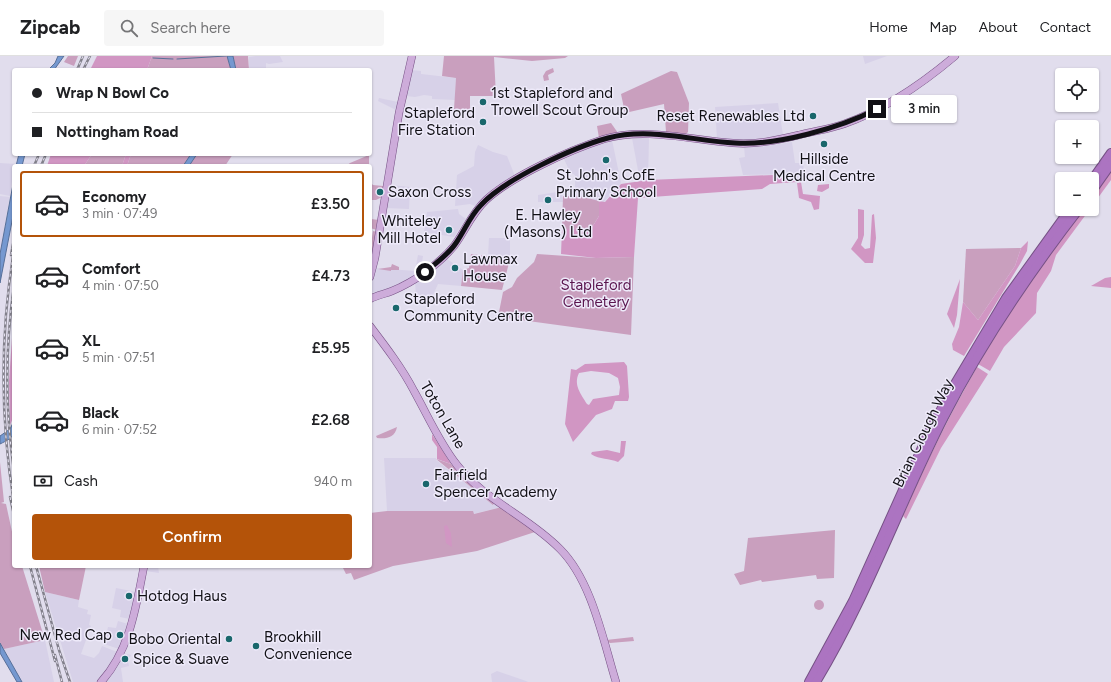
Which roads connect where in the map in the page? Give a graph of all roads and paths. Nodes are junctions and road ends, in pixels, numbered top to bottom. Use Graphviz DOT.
graph roads {
  1 [pos="412,56"];
  2 [pos="955,56"];
  3 [pos="1111,153"];
  4 [pos="1111,164"];
  5 [pos="1098,172"];
  6 [pos="1099,181"];
  7 [pos="1065,216"];
  8 [pos="1074,216"];
  9 [pos="372,269"];
  10 [pos="372,298"];
  11 [pos="372,329"];
  12 [pos="144,568"];
  13 [pos="101,682"];
  14 [pos="616,682"];
  15 [pos="809,682"];
  16 [pos="816,682"];
  1 -- 9 [label="main road"];
  2 -- 10 [label="main road"];
  3 -- 5 [label="highway"];
  4 -- 6 [label="highway"];
  7 -- 15 [label="highway, Brian Clough Way"];
  8 -- 16 [label="highway, Brian Clough Way"];
  11 -- 14 [label="main road, Toton Lane"];
  12 -- 13 [label="main road"];
}
